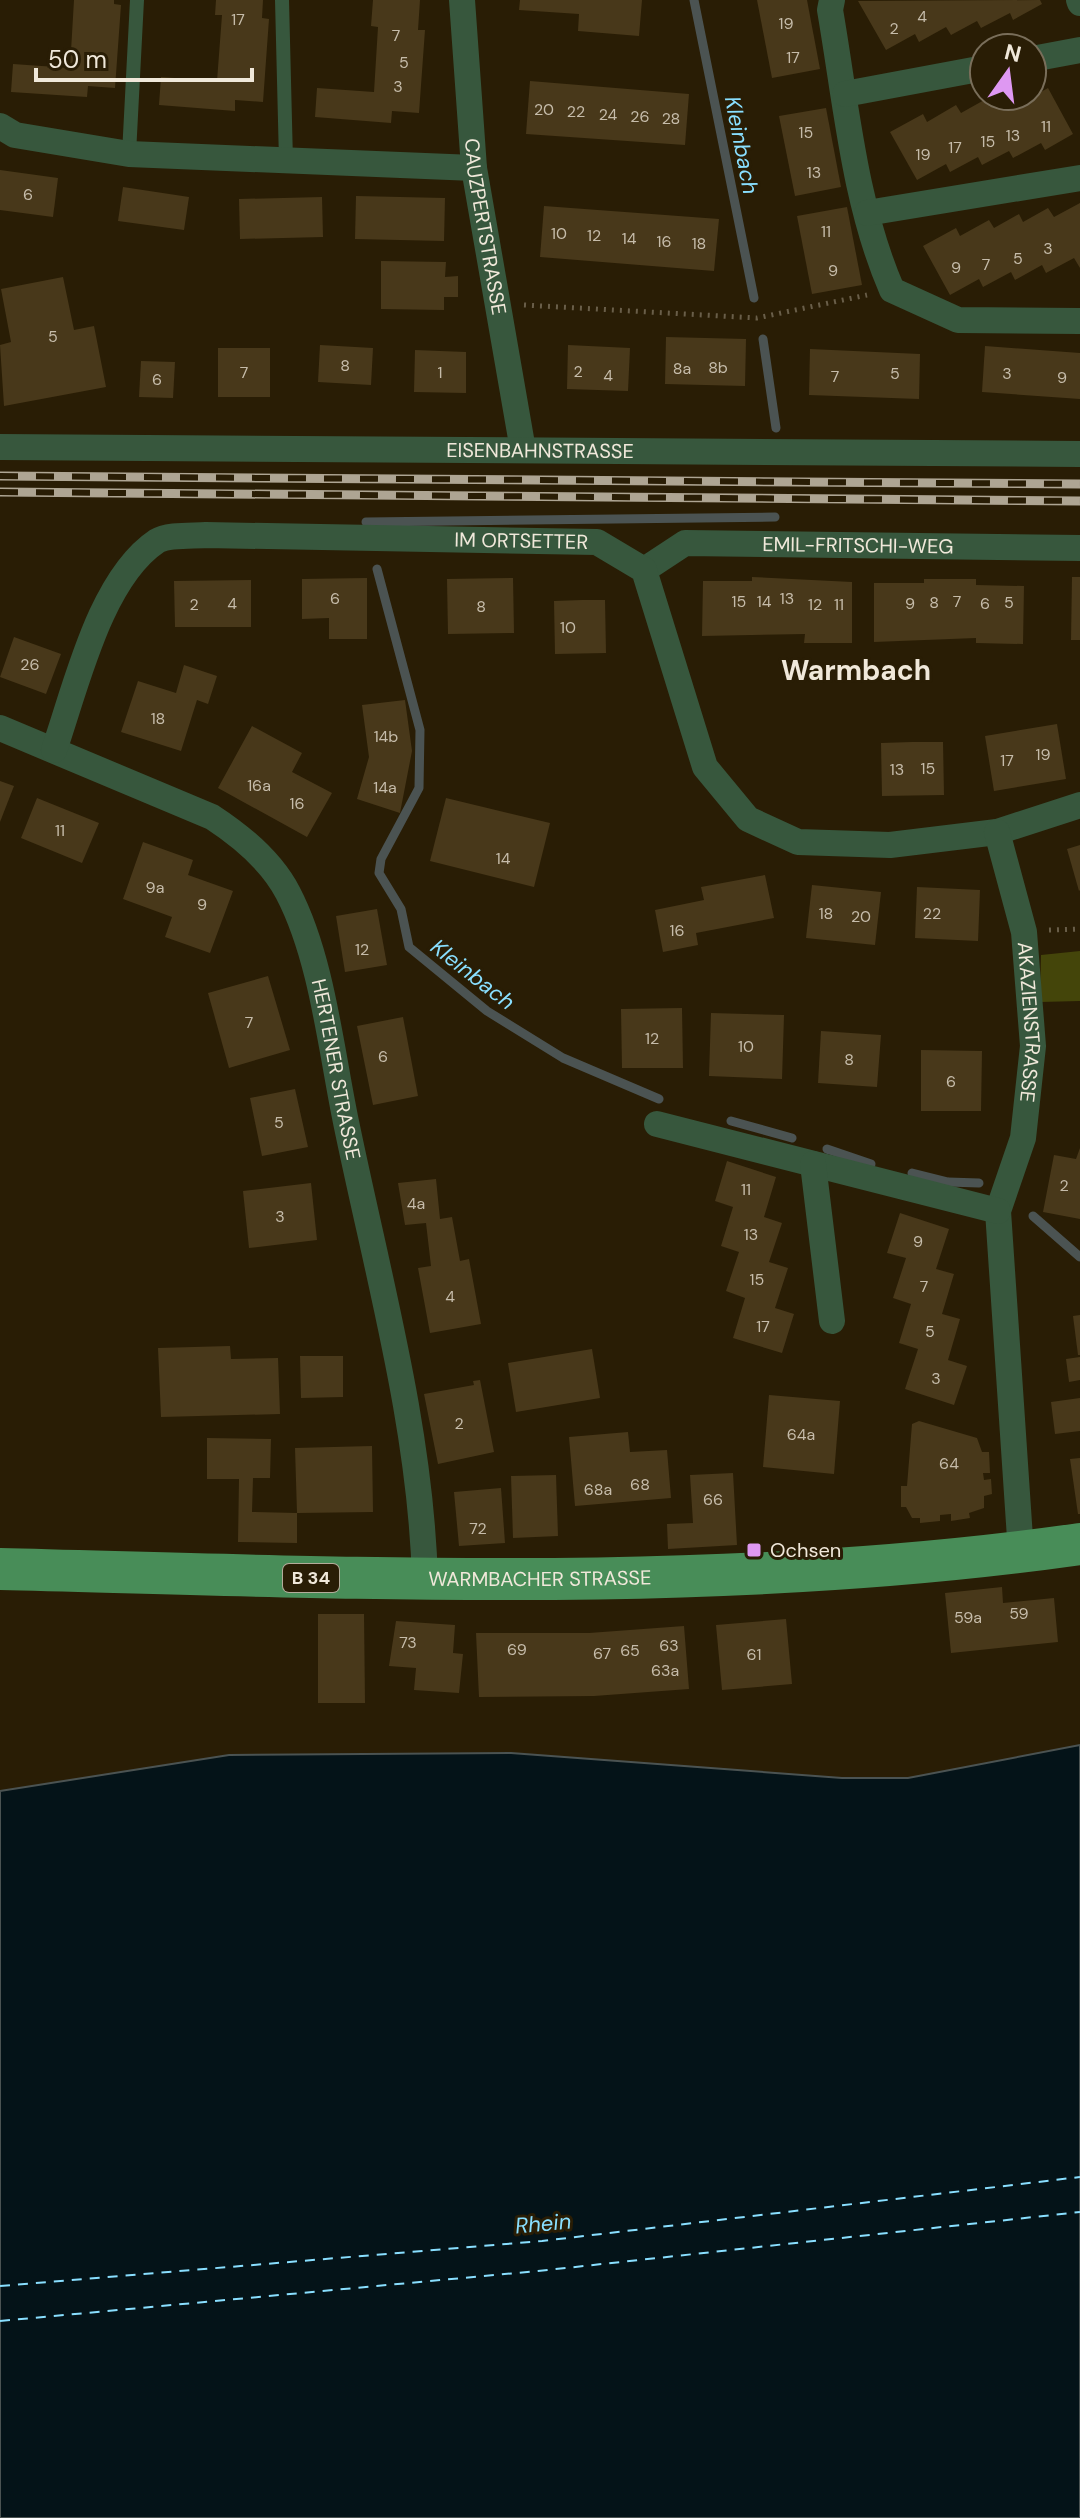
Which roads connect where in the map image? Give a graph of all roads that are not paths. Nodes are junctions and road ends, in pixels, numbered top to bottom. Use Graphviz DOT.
graph roads {
  1 [pos="137,0"];
  2 [pos="282,0"];
  3 [pos="462,0"];
  4 [pos="832,0"];
  5 [pos="1080,50"];
  6 [pos="1048,56"];
  7 [pos="968,71"];
  8 [pos="845,94"];
  9 [pos="8,131"];
  10 [pos="129,154"];
  11 [pos="286,161"];
  12 [pos="474,168"];
  13 [pos="1080,178"];
  14 [pos="867,213"];
  15 [pos="1080,321"];
  16 [pos="0,447"];
  17 [pos="523,450"];
  18 [pos="1080,454"];
  19 [pos="1080,548"];
  20 [pos="644,570"];
  21 [pos="0,728"];
  22 [pos="54,750"];
  23 [pos="1080,805"];
  24 [pos="997,832"];
  25 [pos="657,1124"];
  26 [pos="813,1164"];
  27 [pos="998,1211"];
  28 [pos="832,1321"];
  29 [pos="1080,1544"];
  30 [pos="1021,1553"];
  31 [pos="0,1569"];
  32 [pos="425,1581"];
  1 -- 10 [label="lane"];
  2 -- 11 [label="lane"];
  3 -- 12 [label="street, CAUZPERTSTRASSE"];
  4 -- 8 [label="street"];
  5 -- 6 [label="street"];
  7 -- 8 [label="street"];
  8 -- 14 [label="street"];
  9 -- 10 [label="street"];
  10 -- 11 [label="street"];
  11 -- 12 [label="street"];
  12 -- 17 [label="street, CAUZPERTSTRASSE"];
  13 -- 14 [label="street"];
  14 -- 15 [label="street"];
  16 -- 17 [label="street, EISENBAHNSTRASSE"];
  17 -- 18 [label="street, EISENBAHNSTRASSE"];
  19 -- 20 [label="street, EMIL-FRITSCHI-WEG"];
  20 -- 22 [label="street, IM ORTSETTER"];
  20 -- 24 [label="street"];
  21 -- 22 [label="street, HERTENER STRASSE"];
  22 -- 32 [label="street, HERTENER STRASSE"];
  23 -- 24 [label="street"];
  24 -- 27 [label="street, AKAZIENSTRASSE"];
  25 -- 26 [label="street"];
  26 -- 27 [label="street"];
  26 -- 28 [label="street"];
  27 -- 30 [label="street, AKAZIENSTRASSE"];
  29 -- 30 [label="main road, WARMBACHER STRASSE / B 34"];
  30 -- 32 [label="main road, WARMBACHER STRASSE / B 34"];
  31 -- 32 [label="main road, WARMBACHER STRASSE / B 34"];
}
